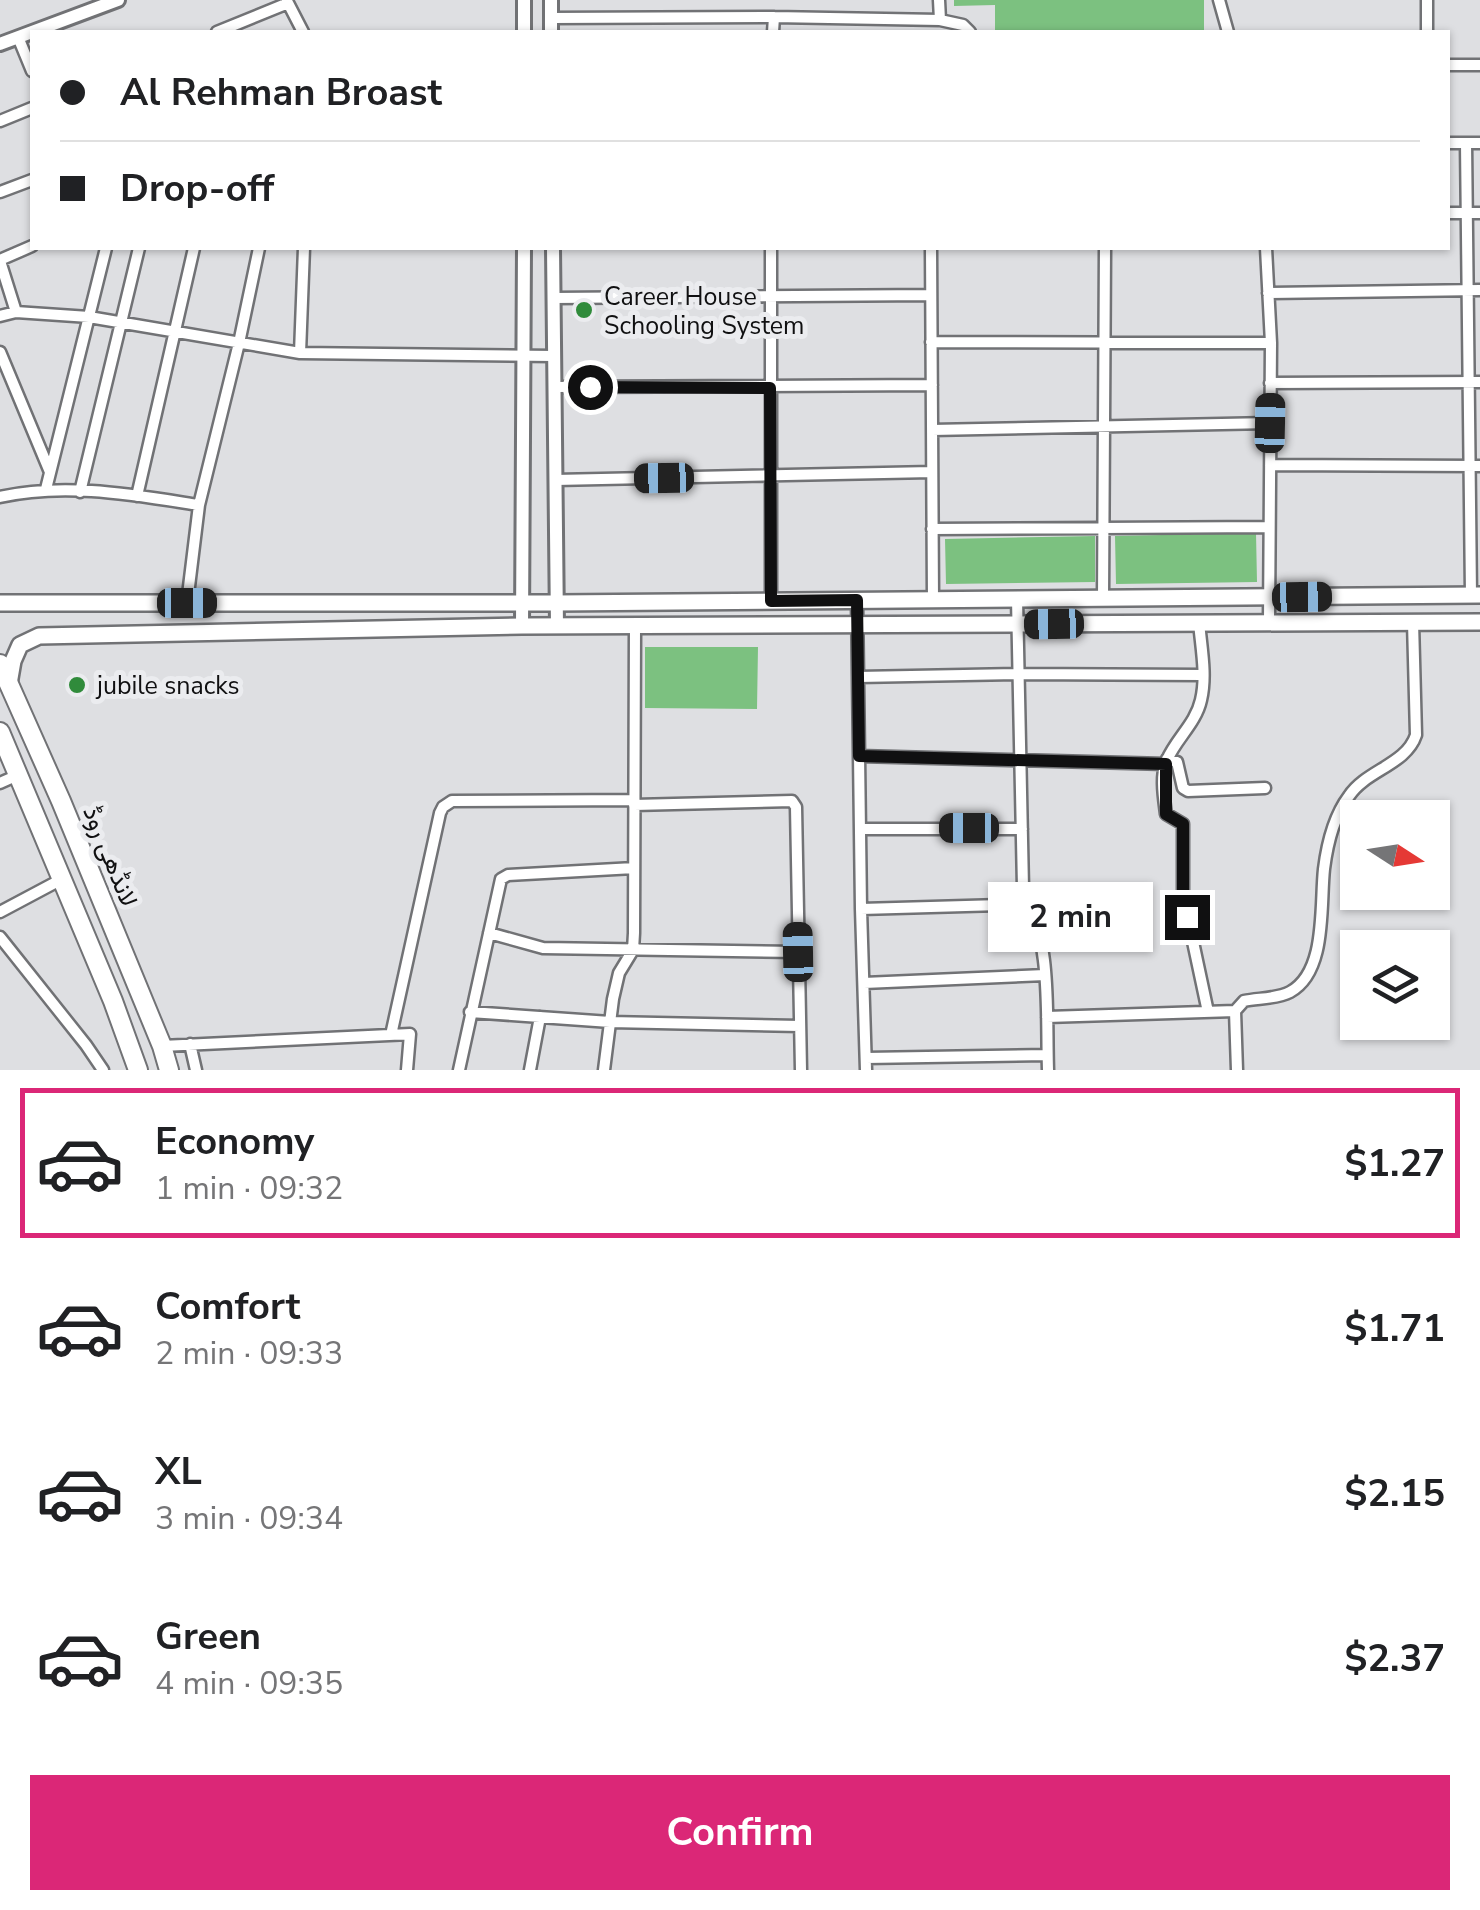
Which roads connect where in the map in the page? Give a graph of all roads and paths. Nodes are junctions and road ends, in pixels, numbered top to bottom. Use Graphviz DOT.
graph roads {
  1 [pos="118,0"];
  2 [pos="524,0"];
  3 [pos="551,0"];
  4 [pos="939,0"];
  5 [pos="1219,0"];
  6 [pos="1427,0"];
  7 [pos="287,2"];
  8 [pos="774,17"];
  9 [pos="940,20"];
  10 [pos="551,25"];
  11 [pos="37,30"];
  12 [pos="222,30"];
  13 [pos="302,30"];
  14 [pos="524,30"];
  15 [pos="773,30"];
  16 [pos="968,30"];
  17 [pos="1227,30"];
  18 [pos="1427,30"];
  19 [pos="30,33"];
  20 [pos="18,37"];
  21 [pos="0,44"];
  22 [pos="1450,65"];
  23 [pos="1480,65"];
  24 [pos="30,66"];
  25 [pos="30,109"];
  26 [pos="0,121"];
  27 [pos="1450,143"];
  28 [pos="1466,143"];
  29 [pos="1480,143"];
  30 [pos="30,181"];
  31 [pos="0,192"];
  32 [pos="1450,213"];
  33 [pos="1467,213"];
  34 [pos="1480,213"];
  35 [pos="30,247"];
  36 [pos="105,250"];
  37 [pos="139,250"];
  38 [pos="194,250"];
  39 [pos="259,250"];
  40 [pos="304,250"];
  41 [pos="524,250"];
  42 [pos="553,250"];
  43 [pos="771,250"];
  44 [pos="931,250"];
  45 [pos="1105,250"];
  46 [pos="1266,250"];
  47 [pos="0,260"];
  48 [pos="1474,290"];
  49 [pos="1268,293"];
  50 [pos="931,295"];
  51 [pos="770,297"];
  52 [pos="554,298"];
  53 [pos="16,312"];
  54 [pos="0,316"];
  55 [pos="88,317"];
  56 [pos="121,322"];
  57 [pos="175,330"];
  58 [pos="931,342"];
  59 [pos="1104,342"];
  60 [pos="238,343"];
  61 [pos="1271,343"];
  62 [pos="0,352"];
  63 [pos="300,353"];
  64 [pos="524,356"];
  65 [pos="554,356"];
  66 [pos="1270,382"];
  67 [pos="1475,382"];
  68 [pos="932,385"];
  69 [pos="554,387"];
  70 [pos="770,388"];
  71 [pos="1270,423"];
  72 [pos="1104,426"];
  73 [pos="932,430"];
  74 [pos="1270,466"];
  75 [pos="1476,466"];
  76 [pos="50,472"];
  77 [pos="932,472"];
  78 [pos="772,476"];
  79 [pos="556,480"];
  80 [pos="46,489"];
  81 [pos="80,492"];
  82 [pos="1,493"];
  83 [pos="136,496"];
  84 [pos="199,505"];
  85 [pos="1269,526"];
  86 [pos="1104,529"];
  87 [pos="932,530"];
  88 [pos="1476,595"];
  89 [pos="1269,597"];
  90 [pos="1103,598"];
  91 [pos="1017,599"];
  92 [pos="857,600"];
  93 [pos="933,600"];
  94 [pos="771,601"];
  95 [pos="0,603"];
  96 [pos="187,603"];
  97 [pos="524,603"];
  98 [pos="557,603"];
  99 [pos="1268,621"];
  100 [pos="1199,622"];
  101 [pos="1413,622"];
  102 [pos="1480,622"];
  103 [pos="857,624"];
  104 [pos="1017,624"];
  105 [pos="522,626"];
  106 [pos="557,626"];
  107 [pos="635,626"];
  108 [pos="0,664"];
  109 [pos="1017,674"];
  110 [pos="1203,675"];
  111 [pos="858,676"];
  112 [pos="9,684"];
  113 [pos="0,732"];
  114 [pos="859,756"];
  115 [pos="1022,760"];
  116 [pos="1166,761"];
  117 [pos="18,775"];
  118 [pos="0,783"];
  119 [pos="1264,788"];
  120 [pos="634,802"];
  121 [pos="860,829"];
  122 [pos="1022,829"];
  123 [pos="634,868"];
  124 [pos="62,879"];
  125 [pos="1031,904"];
  126 [pos="861,909"];
  127 [pos="0,912"];
  128 [pos="488,934"];
  129 [pos="0,937"];
  130 [pos="632,950"];
  131 [pos="798,952"];
  132 [pos="1045,975"];
  133 [pos="864,984"];
  134 [pos="470,1012"];
  135 [pos="1208,1012"];
  136 [pos="1235,1012"];
  137 [pos="540,1017"];
  138 [pos="1047,1018"];
  139 [pos="610,1022"];
  140 [pos="800,1026"];
  141 [pos="391,1034"];
  142 [pos="190,1044"];
  143 [pos="162,1046"];
  144 [pos="1048,1055"];
  145 [pos="866,1064"];
  146 [pos="102,1070"];
  147 [pos="138,1070"];
  148 [pos="169,1070"];
  149 [pos="196,1070"];
  150 [pos="407,1070"];
  151 [pos="459,1070"];
  152 [pos="530,1070"];
  153 [pos="604,1070"];
  154 [pos="801,1070"];
  155 [pos="1048,1070"];
  156 [pos="1237,1070"];
  1 -- 11 [label="street"];
  2 -- 14 [label="street"];
  3 -- 10 [label="street"];
  4 -- 9 [label="street"];
  5 -- 17 [label="street"];
  6 -- 18 [label="street"];
  7 -- 12 [label="street"];
  7 -- 13 [label="street"];
  8 -- 9 [label="street"];
  8 -- 10 [label="street"];
  8 -- 15 [label="street"];
  9 -- 16 [label="street"];
  19 -- 20 [label="street"];
  20 -- 21 [label="street"];
  20 -- 24 [label="street"];
  22 -- 23 [label="street"];
  25 -- 26 [label="street"];
  27 -- 28 [label="street"];
  28 -- 29 [label="street"];
  28 -- 33 [label="street"];
  30 -- 31 [label="street"];
  32 -- 33 [label="street"];
  33 -- 34 [label="street"];
  33 -- 48 [label="street"];
  35 -- 47 [label="street"];
  36 -- 55 [label="street"];
  37 -- 56 [label="street"];
  38 -- 57 [label="street"];
  39 -- 60 [label="street"];
  40 -- 63 [label="street"];
  41 -- 64 [label="street"];
  42 -- 52 [label="street"];
  43 -- 51 [label="street"];
  44 -- 50 [label="street"];
  45 -- 59 [label="street"];
  46 -- 49 [label="street"];
  47 -- 53 [label="street"];
  48 -- 49 [label="street"];
  48 -- 67 [label="street"];
  49 -- 61 [label="street"];
  50 -- 51 [label="street"];
  50 -- 58 [label="street"];
  51 -- 52 [label="street"];
  51 -- 70 [label="street"];
  52 -- 65 [label="street"];
  53 -- 54 [label="street"];
  53 -- 55 [label="street"];
  55 -- 56 [label="street"];
  55 -- 76 [label="street"];
  56 -- 57 [label="street"];
  56 -- 81 [label="street"];
  57 -- 60 [label="street"];
  57 -- 83 [label="street"];
  58 -- 59 [label="street"];
  58 -- 68 [label="street"];
  59 -- 61 [label="street"];
  59 -- 72 [label="street"];
  60 -- 63 [label="street"];
  60 -- 84 [label="street"];
  61 -- 66 [label="street"];
  62 -- 76 [label="street"];
  63 -- 64 [label="street"];
  64 -- 65 [label="street"];
  64 -- 97 [label="street"];
  65 -- 69 [label="street"];
  66 -- 67 [label="street"];
  66 -- 71 [label="street"];
  67 -- 75 [label="street"];
  68 -- 70 [label="street"];
  68 -- 73 [label="street"];
  69 -- 70 [label="street"];
  69 -- 79 [label="street"];
  70 -- 78 [label="street"];
  71 -- 72 [label="street"];
  71 -- 74 [label="street"];
  72 -- 73 [label="street"];
  72 -- 86 [label="street"];
  73 -- 77 [label="street"];
  74 -- 75 [label="street"];
  74 -- 85 [label="street"];
  75 -- 88 [label="street"];
  76 -- 80 [label="street"];
  77 -- 78 [label="street"];
  77 -- 87 [label="street"];
  78 -- 79 [label="street"];
  78 -- 94 [label="street"];
  79 -- 98 [label="street"];
  80 -- 81 [label="street"];
  80 -- 82 [label="street"];
  81 -- 83 [label="street"];
  83 -- 84 [label="street"];
  84 -- 96 [label="street"];
  85 -- 86 [label="street"];
  85 -- 89 [label="street"];
  86 -- 87 [label="street"];
  86 -- 90 [label="street"];
  87 -- 93 [label="street"];
  88 -- 89 [label="main road"];
  89 -- 90 [label="main road"];
  89 -- 99 [label="street"];
  90 -- 91 [label="main road"];
  91 -- 93 [label="main road"];
  91 -- 104 [label="street"];
  92 -- 93 [label="main road"];
  92 -- 94 [label="main road"];
  92 -- 103 [label="street"];
  94 -- 98 [label="main road"];
  95 -- 96 [label="main road"];
  96 -- 97 [label="main road"];
  97 -- 98 [label="main road"];
  97 -- 105 [label="street"];
  98 -- 106 [label="street"];
  99 -- 100 [label="main road"];
  99 -- 101 [label="main road"];
  100 -- 104 [label="main road"];
  100 -- 110 [label="street"];
  101 -- 102 [label="main road"];
  101 -- 136 [label="street"];
  103 -- 104 [label="main road"];
  103 -- 107 [label="main road"];
  103 -- 111 [label="street"];
  104 -- 109 [label="street"];
  105 -- 106 [label="main road"];
  105 -- 112 [label="main road"];
  106 -- 107 [label="main road"];
  107 -- 120 [label="street"];
  108 -- 112 [label="main road, لانڈھی روڈ"];
  109 -- 110 [label="street"];
  109 -- 111 [label="street"];
  109 -- 115 [label="street"];
  110 -- 116 [label="street"];
  111 -- 114 [label="street"];
  112 -- 143 [label="main road, لانڈھی روڈ"];
  113 -- 117 [label="main road"];
  114 -- 115 [label="street"];
  114 -- 121 [label="street"];
  115 -- 116 [label="street"];
  115 -- 122 [label="street"];
  116 -- 119 [label="street"];
  116 -- 135 [label="street"];
  117 -- 118 [label="street"];
  117 -- 124 [label="main road"];
  120 -- 123 [label="street"];
  120 -- 131 [label="street"];
  120 -- 141 [label="street"];
  121 -- 122 [label="street"];
  121 -- 126 [label="street"];
  122 -- 125 [label="street"];
  123 -- 128 [label="street"];
  123 -- 130 [label="street"];
  124 -- 127 [label="street"];
  124 -- 147 [label="main road"];
  125 -- 126 [label="street"];
  125 -- 132 [label="street"];
  126 -- 133 [label="street"];
  128 -- 130 [label="street"];
  128 -- 134 [label="street"];
  129 -- 146 [label="street"];
  130 -- 131 [label="street"];
  130 -- 139 [label="street"];
  131 -- 140 [label="street"];
  132 -- 133 [label="street"];
  132 -- 138 [label="street"];
  133 -- 145 [label="street"];
  134 -- 137 [label="street"];
  134 -- 151 [label="street"];
  135 -- 136 [label="street"];
  135 -- 138 [label="street"];
  136 -- 156 [label="street"];
  137 -- 139 [label="street"];
  137 -- 152 [label="street"];
  138 -- 144 [label="street"];
  139 -- 140 [label="street"];
  139 -- 153 [label="street"];
  140 -- 154 [label="street"];
  141 -- 142 [label="street"];
  141 -- 150 [label="street"];
  142 -- 143 [label="street"];
  142 -- 149 [label="street"];
  143 -- 148 [label="main road, لانڈھی روڈ"];
  144 -- 145 [label="street"];
  144 -- 155 [label="street"];
}
